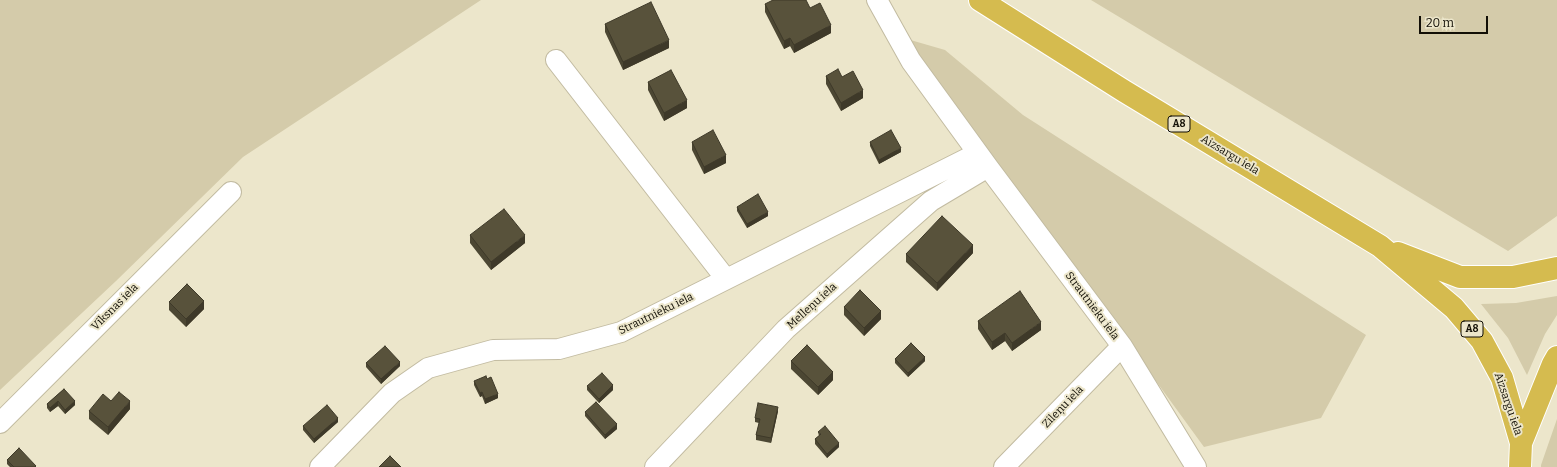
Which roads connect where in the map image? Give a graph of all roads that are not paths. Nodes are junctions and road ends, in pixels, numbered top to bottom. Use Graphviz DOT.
graph roads {
  1 [pos="877,0"];
  2 [pos="980,0"];
  3 [pos="556,60"];
  4 [pos="983,160"];
  5 [pos="231,192"];
  6 [pos="1380,246"];
  7 [pos="1557,268"];
  8 [pos="726,279"];
  9 [pos="1122,346"];
  10 [pos="1557,358"];
  11 [pos="0,423"];
  12 [pos="1521,443"];
  13 [pos="320,467"];
  14 [pos="655,467"];
  15 [pos="1004,467"];
  16 [pos="1196,467"];
  17 [pos="1520,467"];
  1 -- 4 [label="street, Strautnieku iela"];
  2 -- 6 [label="highway, Aizsargu iela / A8"];
  3 -- 8 [label="street"];
  4 -- 8 [label="street, Strautnieku iela"];
  4 -- 9 [label="street, Strautnieku iela"];
  4 -- 14 [label="street, Melleņu iela"];
  5 -- 11 [label="street, Vīksnas iela"];
  6 -- 7 [label="highway, Aizsargu iela / A8"];
  6 -- 12 [label="highway, Aizsargu iela / A8"];
  8 -- 13 [label="street, Strautnieku iela"];
  9 -- 15 [label="street, Zileņu iela"];
  9 -- 16 [label="street, Strautnieku iela"];
  10 -- 12 [label="highway, A8"];
  12 -- 17 [label="highway, A8"];
}
